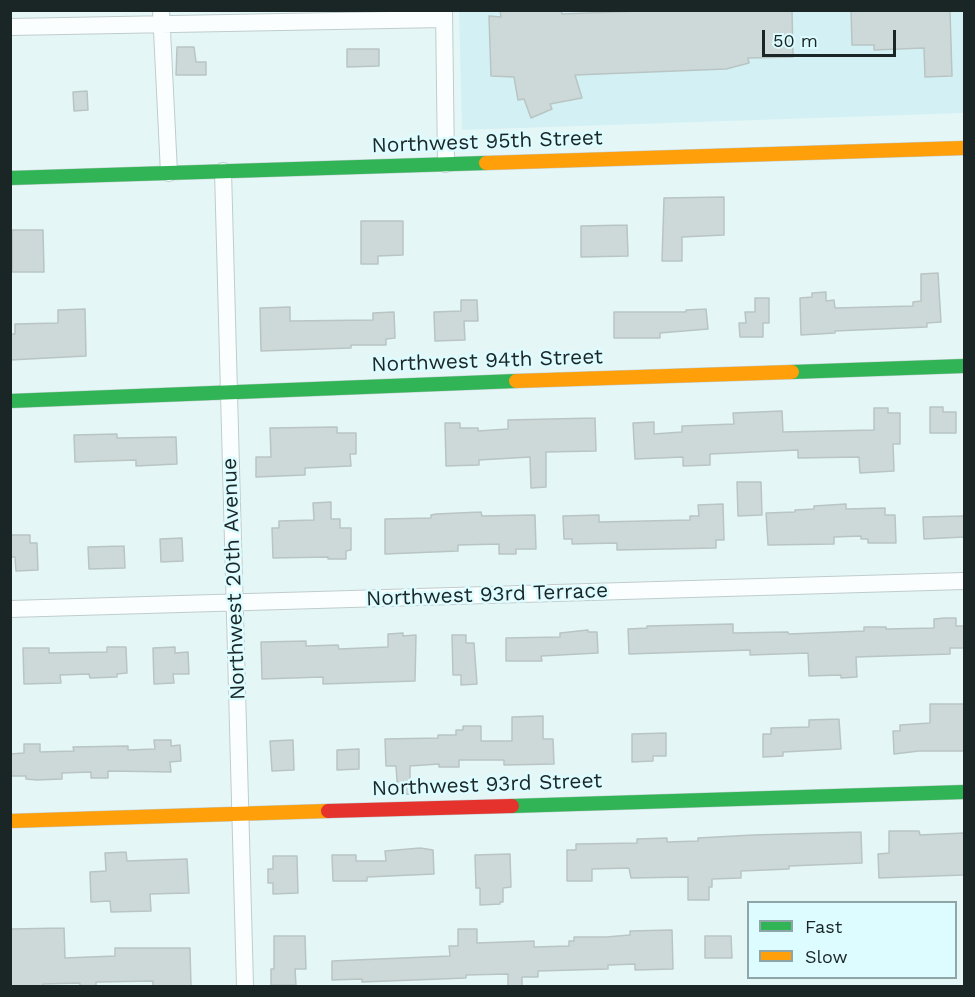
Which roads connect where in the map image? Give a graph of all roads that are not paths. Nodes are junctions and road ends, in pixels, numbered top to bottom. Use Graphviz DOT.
graph roads {
  1 [pos="444,15"];
  2 [pos="161,17"];
  3 [pos="10,27"];
  4 [pos="964,148"];
  5 [pos="446,164"];
  6 [pos="223,171"];
  7 [pos="169,173"];
  8 [pos="10,178"];
  9 [pos="964,366"];
  10 [pos="229,391"];
  11 [pos="10,401"];
  12 [pos="964,581"];
  13 [pos="234,603"];
  14 [pos="10,609"];
  15 [pos="964,792"];
  16 [pos="240,814"];
  17 [pos="10,821"];
  18 [pos="244,987"];
  1 -- 2 [label="street"];
  1 -- 5 [label="street"];
  2 -- 3 [label="street"];
  2 -- 7 [label="street"];
  4 -- 5 [label="street, Northwest 95th Street"];
  5 -- 6 [label="street, Northwest 95th Street"];
  6 -- 7 [label="street, Northwest 95th Street"];
  6 -- 10 [label="street, Northwest 20th Avenue"];
  7 -- 8 [label="street, Northwest 95th Street"];
  9 -- 10 [label="street, Northwest 94th Street"];
  10 -- 11 [label="street, Northwest 94th Street"];
  10 -- 13 [label="street, Northwest 20th Avenue"];
  12 -- 13 [label="street, Northwest 93rd Terrace"];
  13 -- 14 [label="street, Northwest 93rd Terrace"];
  13 -- 16 [label="street, Northwest 20th Avenue"];
  15 -- 16 [label="street, Northwest 93rd Street"];
  16 -- 17 [label="street, Northwest 93rd Street"];
  16 -- 18 [label="street, Northwest 20th Avenue"];
}
